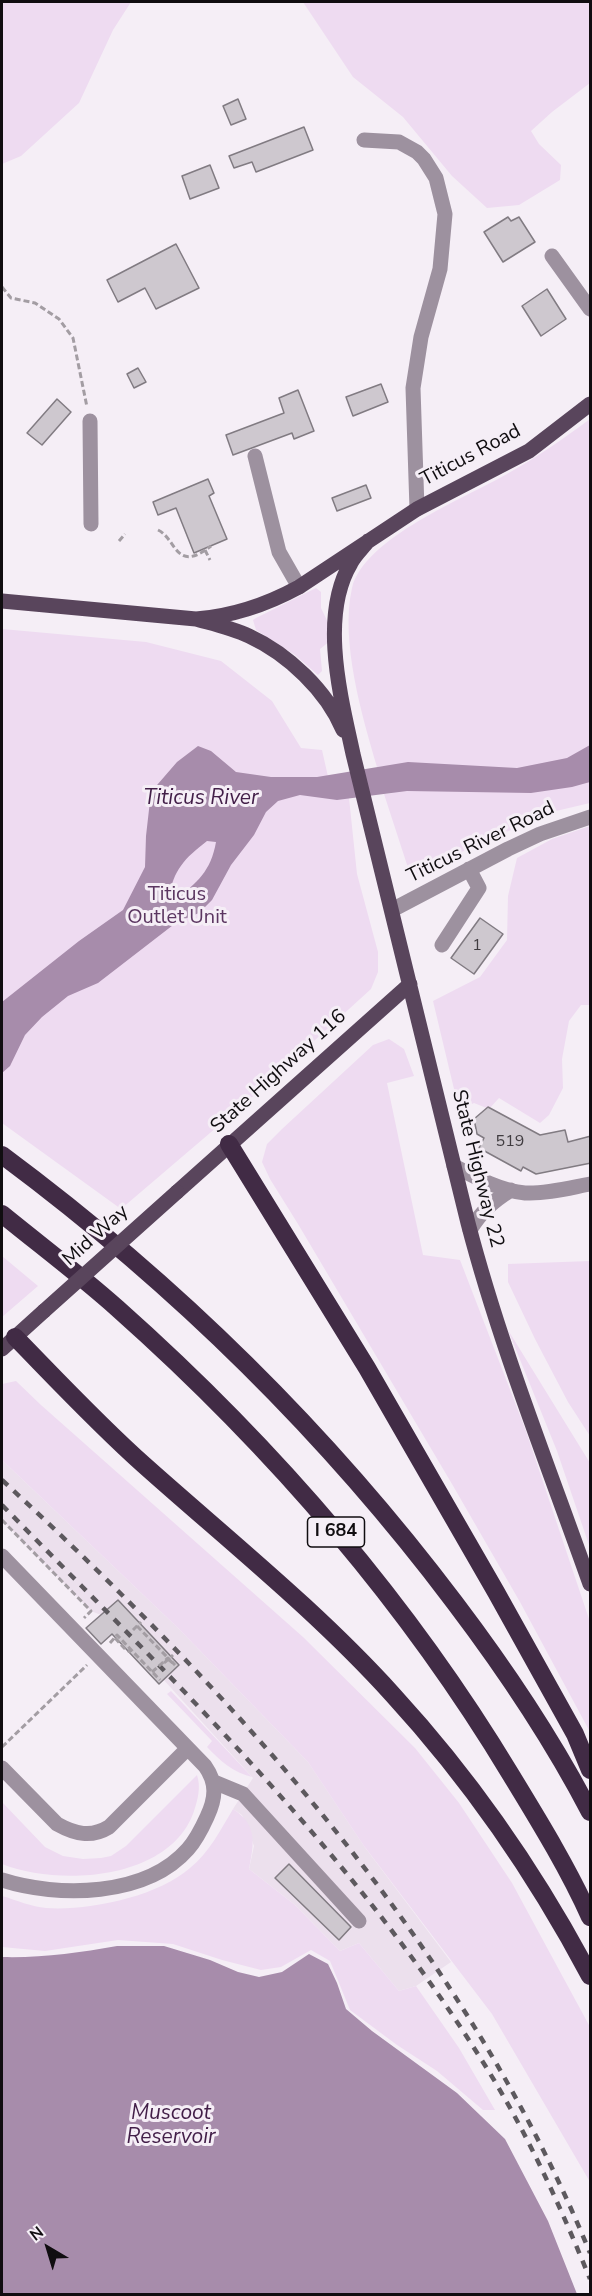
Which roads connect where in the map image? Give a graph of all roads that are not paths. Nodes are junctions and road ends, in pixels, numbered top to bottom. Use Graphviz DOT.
graph roads {
  1 [pos="364,140"];
  2 [pos="552,256"];
  3 [pos="591,309"];
  4 [pos="591,404"];
  5 [pos="90,421"];
  6 [pos="255,456"];
  7 [pos="417,509"];
  8 [pos="91,524"];
  9 [pos="368,541"];
  10 [pos="299,587"];
  11 [pos="2,601"];
  12 [pos="196,619"];
  13 [pos="353,754"];
  14 [pos="591,817"];
  15 [pos="469,869"];
  16 [pos="392,910"];
  17 [pos="442,945"];
  18 [pos="410,984"];
  19 [pos="229,1144"];
  20 [pos="2,1155"];
  21 [pos="454,1166"];
  22 [pos="591,1184"];
  23 [pos="511,1190"];
  24 [pos="177,1192"];
  25 [pos="2,1214"];
  26 [pos="470,1230"];
  27 [pos="8,1343"];
  28 [pos="2,1556"];
  29 [pos="591,1584"];
  30 [pos="187,1749"];
  31 [pos="2,1768"];
  32 [pos="591,1770"];
  33 [pos="214,1782"];
  34 [pos="591,1812"];
  35 [pos="2,1880"];
  36 [pos="591,1917"];
  37 [pos="359,1921"];
  38 [pos="591,1976"];
  1 -- 7 [label="street"];
  2 -- 3 [label="street"];
  4 -- 7 [label="main road, Titicus Road"];
  5 -- 8 [label="street"];
  6 -- 10 [label="street"];
  7 -- 9 [label="main road, Titicus Road"];
  9 -- 10 [label="main road, Titicus Road"];
  9 -- 13 [label="main road, Titicus Road"];
  10 -- 12 [label="main road, Titicus Road"];
  11 -- 12 [label="main road"];
  12 -- 13 [label="main road"];
  13 -- 16 [label="main road, State Highway 22"];
  14 -- 15 [label="street, Titicus River Road"];
  15 -- 16 [label="street, Titicus River Road"];
  15 -- 17 [label="street"];
  16 -- 18 [label="main road, State Highway 22"];
  18 -- 19 [label="main road, State Highway 116"];
  18 -- 21 [label="main road, State Highway 22"];
  19 -- 24 [label="main road, State Highway 116"];
  19 -- 32 [label="highway"];
  20 -- 34 [label="highway, I 684"];
  21 -- 23 [label="street"];
  21 -- 26 [label="main road, State Highway 22"];
  22 -- 23 [label="street"];
  23 -- 26 [label="street"];
  24 -- 27 [label="main road, Mid Way, bridge"];
  25 -- 36 [label="highway, I 684"];
  26 -- 29 [label="main road, State Highway 22"];
  27 -- 38 [label="highway"];
  28 -- 30 [label="street"];
  30 -- 31 [label="street"];
  30 -- 33 [label="street"];
  33 -- 35 [label="street"];
  33 -- 37 [label="street"];
}
